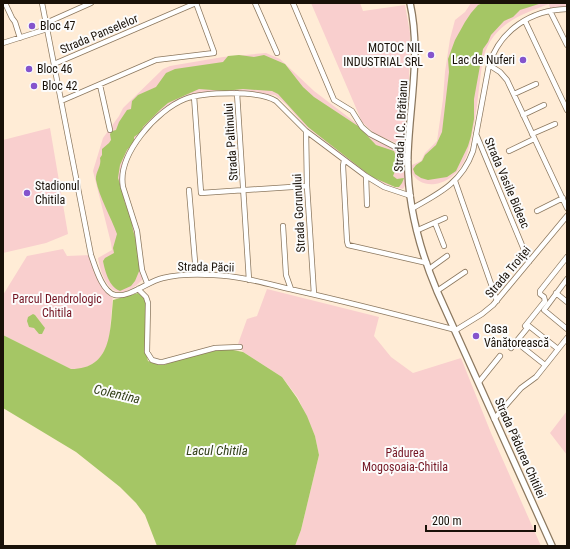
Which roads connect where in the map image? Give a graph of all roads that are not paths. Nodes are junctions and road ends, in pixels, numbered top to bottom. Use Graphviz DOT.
graph roads {
  1 [pos="5,3"];
  2 [pos="42,3"];
  3 [pos="91,3"];
  4 [pos="196,3"];
  5 [pos="255,3"];
  6 [pos="293,3"];
  7 [pos="410,3"];
  8 [pos="567,9"];
  9 [pos="550,10"];
  10 [pos="525,21"];
  11 [pos="46,23"];
  12 [pos="47,29"];
  13 [pos="20,38"];
  14 [pos="3,43"];
  15 [pos="567,45"];
  16 [pos="277,53"];
  17 [pos="54,64"];
  18 [pos="489,65"];
  19 [pos="536,84"];
  20 [pos="100,85"];
  21 [pos="238,94"];
  22 [pos="514,94"];
  23 [pos="194,96"];
  24 [pos="61,101"];
  25 [pos="544,105"];
  26 [pos="567,110"];
  27 [pos="523,115"];
  28 [pos="555,124"];
  29 [pos="110,130"];
  30 [pos="306,131"];
  31 [pos="476,134"];
  32 [pos="533,137"];
  33 [pos="508,151"];
  34 [pos="344,160"];
  35 [pos="408,160"];
  36 [pos="366,176"];
  37 [pos="456,181"];
  38 [pos="307,186"];
  39 [pos="189,190"];
  40 [pos="244,190"];
  41 [pos="411,196"];
  42 [pos="562,198"];
  43 [pos="367,205"];
  44 [pos="413,208"];
  45 [pos="567,208"];
  46 [pos="537,211"];
  47 [pos="567,216"];
  48 [pos="445,218"];
  49 [pos="435,223"];
  50 [pos="283,226"];
  51 [pos="418,230"];
  52 [pos="444,246"];
  53 [pos="447,256"];
  54 [pos="567,257"];
  55 [pos="529,262"];
  56 [pos="426,263"];
  57 [pos="429,269"];
  58 [pos="465,272"];
  59 [pos="196,274"];
  60 [pos="567,279"];
  61 [pos="249,280"];
  62 [pos="147,284"];
  63 [pos="138,289"];
  64 [pos="291,289"];
  65 [pos="438,291"];
  66 [pos="556,293"];
  67 [pos="314,294"];
  68 [pos="497,301"];
  69 [pos="567,302"];
  70 [pos="525,326"];
  71 [pos="567,329"];
  72 [pos="456,330"];
  73 [pos="567,338"];
  74 [pos="461,341"];
  75 [pos="516,342"];
  76 [pos="240,347"];
  77 [pos="456,348"];
  78 [pos="511,348"];
  79 [pos="558,349"];
  80 [pos="500,356"];
  81 [pos="545,365"];
  82 [pos="479,382"];
  83 [pos="494,419"];
  84 [pos="552,546"];
  1 -- 13 [label="street"];
  2 -- 11 [label="street, Strada Păcii"];
  3 -- 11 [label="street"];
  4 -- 17 [label="street, Strada Panselelor"];
  4 -- 20 [label="street"];
  5 -- 16 [label="street"];
  6 -- 35 [label="street"];
  7 -- 35 [label="main road, Strada I.C. Brătianu"];
  8 -- 9 [label="street"];
  9 -- 10 [label="street"];
  9 -- 15 [label="street"];
  10 -- 18 [label="street"];
  10 -- 26 [label="street"];
  11 -- 12 [label="street, Strada Păcii"];
  12 -- 13 [label="street"];
  12 -- 17 [label="street, Strada Păcii"];
  13 -- 14 [label="street"];
  17 -- 24 [label="street, Strada Păcii"];
  18 -- 22 [label="street"];
  18 -- 31 [label="street"];
  19 -- 22 [label="street"];
  20 -- 24 [label="street"];
  20 -- 29 [label="street"];
  21 -- 23 [label="street"];
  21 -- 30 [label="street"];
  21 -- 40 [label="street, Strada Paltinului"];
  22 -- 27 [label="street"];
  23 -- 40 [label="street"];
  23 -- 62 [label="street"];
  24 -- 63 [label="street, Strada Păcii"];
  25 -- 27 [label="street"];
  27 -- 32 [label="street"];
  28 -- 32 [label="street"];
  30 -- 34 [label="street"];
  30 -- 38 [label="street, Strada Gorunului"];
  31 -- 37 [label="street"];
  31 -- 55 [label="street, Strada Vasile Bideac"];
  32 -- 33 [label="street"];
  32 -- 42 [label="street"];
  34 -- 36 [label="street"];
  34 -- 56 [label="street"];
  35 -- 41 [label="main road, Strada I.C. Brătianu"];
  36 -- 41 [label="street"];
  36 -- 43 [label="street"];
  37 -- 44 [label="street"];
  37 -- 68 [label="street"];
  38 -- 40 [label="street"];
  38 -- 67 [label="street, Strada Gorunului"];
  39 -- 59 [label="street"];
  40 -- 61 [label="street, Strada Paltinului"];
  41 -- 44 [label="main road, Strada I.C. Brătianu"];
  42 -- 45 [label="street"];
  42 -- 46 [label="street"];
  44 -- 51 [label="main road, Strada I.C. Brătianu"];
  47 -- 55 [label="street, Strada Troiței"];
  48 -- 49 [label="street"];
  49 -- 51 [label="street"];
  49 -- 52 [label="street"];
  50 -- 64 [label="street"];
  51 -- 56 [label="main road, Strada I.C. Brătianu"];
  53 -- 57 [label="street"];
  54 -- 70 [label="street"];
  55 -- 68 [label="street, Strada Troiței"];
  56 -- 57 [label="main road, Strada I.C. Brătianu"];
  57 -- 65 [label="main road, Strada I.C. Brătianu"];
  58 -- 65 [label="street"];
  59 -- 61 [label="street, Strada Păcii"];
  59 -- 62 [label="street, Strada Păcii"];
  60 -- 66 [label="street"];
  61 -- 64 [label="street, Strada Păcii"];
  62 -- 63 [label="street, Strada Păcii"];
  63 -- 76 [label="street"];
  64 -- 67 [label="street, Strada Păcii"];
  65 -- 72 [label="main road, Strada I.C. Brătianu"];
  66 -- 69 [label="street"];
  66 -- 71 [label="street"];
  67 -- 72 [label="street, Strada Păcii"];
  68 -- 72 [label="street, Strada Troiței"];
  72 -- 74 [label="main road, Strada I.C. Brătianu"];
  73 -- 79 [label="street"];
  74 -- 77 [label="street"];
  74 -- 82 [label="main road, Strada I.C. Brătianu"];
  75 -- 78 [label="street"];
  75 -- 79 [label="street"];
  75 -- 81 [label="street"];
  79 -- 81 [label="street"];
  80 -- 82 [label="street"];
  81 -- 83 [label="street"];
  82 -- 83 [label="main road, Strada Pădurea Chitilei"];
  83 -- 84 [label="main road, Strada Pădurea Chitilei"];
}
